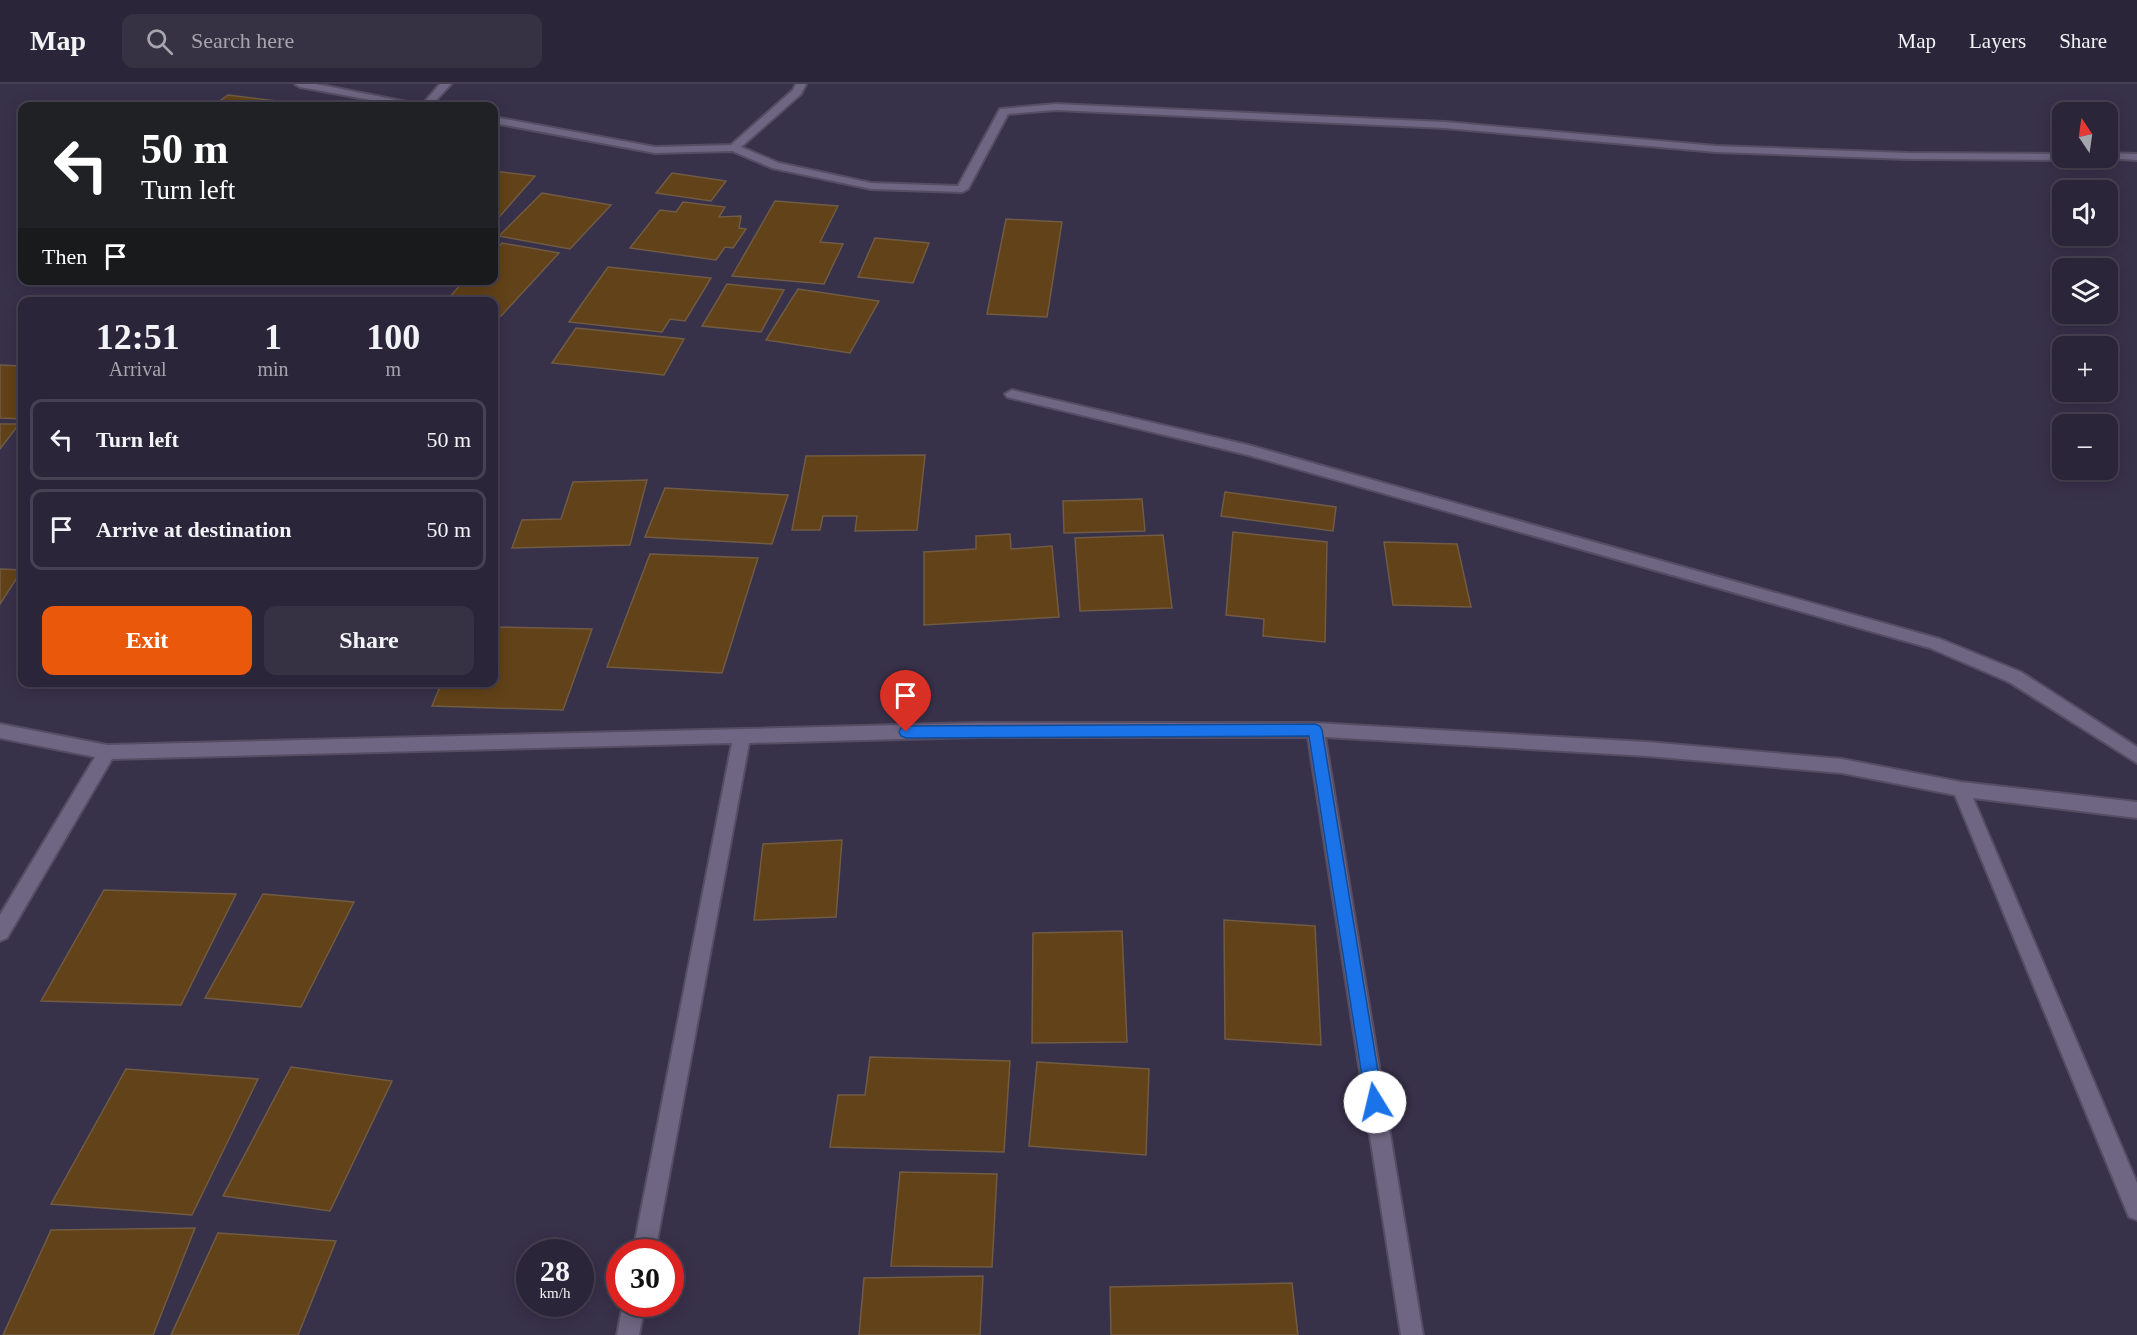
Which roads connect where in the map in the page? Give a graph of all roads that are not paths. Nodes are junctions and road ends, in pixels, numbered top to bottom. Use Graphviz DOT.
graph roads {
  1 [pos="300,84"];
  2 [pos="446,84"];
  3 [pos="801,84"];
  4 [pos="396,102"];
  5 [pos="430,102"];
  6 [pos="498,121"];
  7 [pos="734,148"];
  8 [pos="2052,157"];
  9 [pos="2118,157"];
  10 [pos="2137,158"];
  11 [pos="1012,394"];
  12 [pos="1315,730"];
  13 [pos="0,731"];
  14 [pos="742,736"];
  15 [pos="107,752"];
  16 [pos="2137,756"];
  17 [pos="1961,789"];
  18 [pos="2137,810"];
  19 [pos="0,932"];
  20 [pos="2137,1209"];
  21 [pos="646,1239"];
  22 [pos="631,1317"];
  23 [pos="628,1335"];
  24 [pos="1412,1335"];
  1 -- 4 [label="street"];
  2 -- 5 [label="street"];
  3 -- 7 [label="street"];
  6 -- 7 [label="street"];
  7 -- 8 [label="street"];
  9 -- 10 [label="street"];
  11 -- 16 [label="street"];
  12 -- 14 [label="street"];
  12 -- 17 [label="street"];
  12 -- 24 [label="street"];
  13 -- 15 [label="street"];
  14 -- 15 [label="street"];
  14 -- 21 [label="street"];
  15 -- 19 [label="street"];
  17 -- 18 [label="street"];
  17 -- 20 [label="street"];
  22 -- 23 [label="street"];
}
